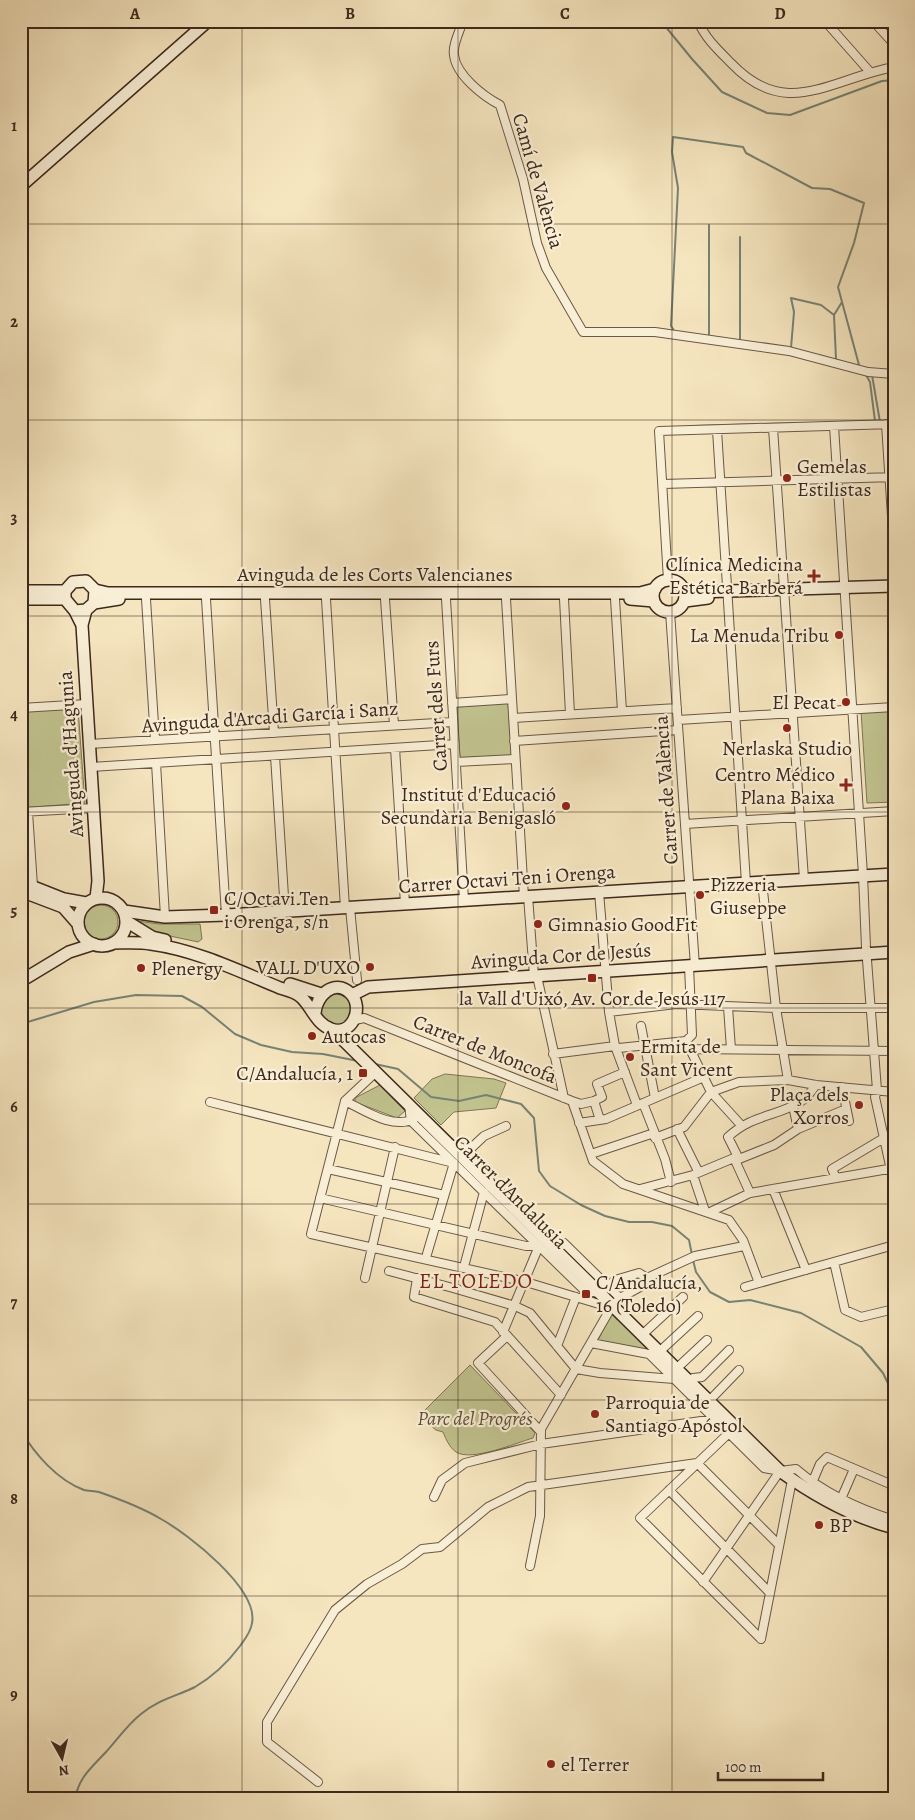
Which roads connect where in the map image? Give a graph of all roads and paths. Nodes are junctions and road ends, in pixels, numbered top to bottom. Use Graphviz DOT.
graph roads {
  1 [pos="208,21"];
  2 [pos="463,21"];
  3 [pos="698,21"];
  4 [pos="825,21"];
  5 [pos="873,21"];
  6 [pos="894,44"];
  7 [pos="894,67"];
  8 [pos="870,72"];
  9 [pos="21,186"];
  10 [pos="894,374"];
  11 [pos="890,424"];
  12 [pos="834,426"];
  13 [pos="773,428"];
  14 [pos="717,430"];
  15 [pos="892,477"];
  16 [pos="838,479"];
  17 [pos="777,481"];
  18 [pos="720,482"];
  19 [pos="663,484"];
  20 [pos="894,547"];
  21 [pos="668,580"];
  22 [pos="894,586"];
  23 [pos="684,589"];
  24 [pos="94,590"];
  25 [pos="21,591"];
  26 [pos="845,591"];
  27 [pos="894,592"];
  28 [pos="784,593"];
  29 [pos="728,594"];
  30 [pos="65,595"];
  31 [pos="654,595"];
  32 [pos="21,599"];
  33 [pos="146,599"];
  34 [pos="206,599"];
  35 [pos="266,599"];
  36 [pos="326,599"];
  37 [pos="385,599"];
  38 [pos="446,599"];
  39 [pos="506,599"];
  40 [pos="564,599"];
  41 [pos="616,599"];
  42 [pos="685,601"];
  43 [pos="85,608"];
  44 [pos="670,612"];
  45 [pos="21,695"];
  46 [pos="512,698"];
  47 [pos="452,703"];
  48 [pos="87,704"];
  49 [pos="894,707"];
  50 [pos="22,708"];
  51 [pos="677,708"];
  52 [pos="853,709"];
  53 [pos="622,711"];
  54 [pos="793,713"];
  55 [pos="570,714"];
  56 [pos="736,716"];
  57 [pos="513,718"];
  58 [pos="678,720"];
  59 [pos="453,722"];
  60 [pos="394,725"];
  61 [pos="334,729"];
  62 [pos="678,730"];
  63 [pos="274,733"];
  64 [pos="215,736"];
  65 [pos="155,740"];
  66 [pos="514,741"];
  67 [pos="90,744"];
  68 [pos="455,744"];
  69 [pos="395,748"];
  70 [pos="336,752"];
  71 [pos="275,756"];
  72 [pos="216,759"];
  73 [pos="515,759"];
  74 [pos="456,762"];
  75 [pos="156,763"];
  76 [pos="91,767"];
  77 [pos="94,808"];
  78 [pos="894,811"];
  79 [pos="25,812"];
  80 [pos="859,813"];
  81 [pos="800,816"];
  82 [pos="742,820"];
  83 [pos="685,824"];
  84 [pos="894,874"];
  85 [pos="863,875"];
  86 [pos="804,879"];
  87 [pos="21,882"];
  88 [pos="762,882"];
  89 [pos="746,883"];
  90 [pos="33,886"];
  91 [pos="689,886"];
  92 [pos="21,891"];
  93 [pos="599,892"];
  94 [pos="526,897"];
  95 [pos="96,900"];
  96 [pos="464,900"];
  97 [pos="405,904"];
  98 [pos="348,908"];
  99 [pos="285,912"];
  100 [pos="226,915"];
  101 [pos="125,916"];
  102 [pos="165,916"];
  103 [pos="78,927"];
  104 [pos="113,943"];
  105 [pos="94,944"];
  106 [pos="69,952"];
  107 [pos="894,952"];
  108 [pos="867,954"];
  109 [pos="770,960"];
  110 [pos="692,966"];
  111 [pos="606,971"];
  112 [pos="535,976"];
  113 [pos="357,980"];
  114 [pos="21,981"];
  115 [pos="368,987"];
  116 [pos="349,992"];
  117 [pos="321,994"];
  118 [pos="691,1006"];
  119 [pos="728,1007"];
  120 [pos="776,1008"];
  121 [pos="872,1008"];
  122 [pos="894,1008"];
  123 [pos="609,1012"];
  124 [pos="315,1013"];
  125 [pos="356,1018"];
  126 [pos="641,1026"];
  127 [pos="333,1030"];
  128 [pos="688,1045"];
  129 [pos="615,1046"];
  130 [pos="644,1046"];
  131 [pos="731,1049"];
  132 [pos="781,1050"];
  133 [pos="874,1050"];
  134 [pos="354,1051"];
  135 [pos="894,1051"];
  136 [pos="553,1054"];
  137 [pos="376,1072"];
  138 [pos="625,1072"];
  139 [pos="704,1078"];
  140 [pos="788,1080"];
  141 [pos="816,1085"];
  142 [pos="839,1087"];
  143 [pos="877,1090"];
  144 [pos="711,1092"];
  145 [pos="894,1092"];
  146 [pos="655,1098"];
  147 [pos="568,1099"];
  148 [pos="596,1100"];
  149 [pos="345,1101"];
  150 [pos="210,1102"];
  151 [pos="640,1104"];
  152 [pos="793,1106"];
  153 [pos="846,1109"];
  154 [pos="416,1118"];
  155 [pos="603,1119"];
  156 [pos="848,1122"];
  157 [pos="580,1124"];
  158 [pos="741,1125"];
  159 [pos="506,1126"];
  160 [pos="677,1129"];
  161 [pos="798,1129"];
  162 [pos="894,1132"];
  163 [pos="337,1133"];
  164 [pos="654,1135"];
  165 [pos="882,1137"];
  166 [pos="448,1144"];
  167 [pos="395,1147"];
  168 [pos="468,1151"];
  169 [pos="591,1154"];
  170 [pos="736,1159"];
  171 [pos="454,1163"];
  172 [pos="892,1168"];
  173 [pos="328,1169"];
  174 [pos="696,1173"];
  175 [pos="836,1178"];
  176 [pos="671,1182"];
  177 [pos="387,1183"];
  178 [pos="894,1184"];
  179 [pos="488,1189"];
  180 [pos="638,1189"];
  181 [pos="774,1189"];
  182 [pos="750,1193"];
  183 [pos="444,1195"];
  184 [pos="320,1198"];
  185 [pos="380,1212"];
  186 [pos="707,1212"];
  187 [pos="436,1225"];
  188 [pos="473,1234"];
  189 [pos="894,1245"];
  190 [pos="539,1246"];
  191 [pos="744,1246"];
  192 [pos="372,1247"];
  193 [pos="427,1254"];
  194 [pos="834,1262"];
  195 [pos="466,1263"];
  196 [pos="806,1270"];
  197 [pos="389,1271"];
  198 [pos="365,1278"];
  199 [pos="417,1278"];
  200 [pos="647,1278"];
  201 [pos="526,1282"];
  202 [pos="759,1283"];
  203 [pos="745,1287"];
  204 [pos="604,1290"];
  205 [pos="576,1297"];
  206 [pos="683,1297"];
  207 [pos="616,1302"];
  208 [pos="515,1306"];
  209 [pos="894,1309"];
  210 [pos="698,1316"];
  211 [pos="505,1334"];
  212 [pos="642,1335"];
  213 [pos="707,1340"];
  214 [pos="591,1343"];
  215 [pos="557,1346"];
  216 [pos="729,1350"];
  217 [pos="654,1353"];
  218 [pos="576,1369"];
  219 [pos="739,1370"];
  220 [pos="675,1374"];
  221 [pos="690,1382"];
  222 [pos="561,1395"];
  223 [pos="709,1401"];
  224 [pos="715,1419"];
  225 [pos="541,1432"];
  226 [pos="729,1433"];
  227 [pos="541,1444"];
  228 [pos="697,1463"];
  229 [pos="854,1469"];
  230 [pos="780,1471"];
  231 [pos="792,1480"];
  232 [pos="812,1483"];
  233 [pos="541,1485"];
  234 [pos="668,1490"];
  235 [pos="894,1490"];
  236 [pos="434,1497"];
  237 [pos="840,1498"];
  238 [pos="749,1515"];
  239 [pos="894,1520"];
  240 [pos="894,1528"];
  241 [pos="779,1545"];
  242 [pos="726,1549"];
  243 [pos="530,1566"];
  244 [pos="704,1582"];
  245 [pos="770,1593"];
  246 [pos="318,1782"];
  1 -- 9 [label="street"];
  2 -- 10 [label="street, Camí de València"];
  3 -- 8 [label="street"];
  4 -- 8 [label="street"];
  5 -- 6 [label="street"];
  7 -- 8 [label="street"];
  11 -- 12 [label="street"];
  11 -- 15 [label="street"];
  12 -- 13 [label="street"];
  12 -- 16 [label="street"];
  13 -- 14 [label="street"];
  13 -- 17 [label="street"];
  14 -- 18 [label="street"];
  14 -- 19 [label="street"];
  15 -- 16 [label="street"];
  15 -- 20 [label="street"];
  16 -- 17 [label="street"];
  16 -- 26 [label="street"];
  17 -- 18 [label="street"];
  17 -- 28 [label="street"];
  18 -- 19 [label="street"];
  18 -- 29 [label="street"];
  19 -- 21 [label="street"];
  21 -- 23 [label="street"];
  21 -- 31 [label="street"];
  22 -- 26 [label="street"];
  23 -- 29 [label="street"];
  23 -- 42 [label="street"];
  24 -- 30 [label="street, Avinguda de les Corts Valencianes"];
  24 -- 31 [label="street, Avinguda de les Corts Valencianes"];
  24 -- 43 [label="street"];
  25 -- 30 [label="street"];
  26 -- 27 [label="street"];
  26 -- 28 [label="street"];
  26 -- 52 [label="street"];
  28 -- 29 [label="street"];
  28 -- 54 [label="street"];
  29 -- 42 [label="street"];
  29 -- 56 [label="street"];
  30 -- 32 [label="street"];
  30 -- 43 [label="street"];
  31 -- 41 [label="street, Avinguda de les Corts Valencianes"];
  31 -- 44 [label="street"];
  33 -- 34 [label="street, Avinguda de les Corts Valencianes"];
  33 -- 43 [label="street, Avinguda de les Corts Valencianes"];
  33 -- 65 [label="street"];
  34 -- 35 [label="street, Avinguda de les Corts Valencianes"];
  34 -- 64 [label="street"];
  35 -- 36 [label="street, Avinguda de les Corts Valencianes"];
  35 -- 63 [label="street"];
  36 -- 37 [label="street, Avinguda de les Corts Valencianes"];
  36 -- 61 [label="street"];
  37 -- 38 [label="street, Avinguda de les Corts Valencianes"];
  37 -- 60 [label="street"];
  38 -- 39 [label="street, Avinguda de les Corts Valencianes"];
  38 -- 47 [label="street, Carrer dels Furs"];
  39 -- 40 [label="street, Avinguda de les Corts Valencianes"];
  39 -- 46 [label="street"];
  40 -- 41 [label="street, Avinguda de les Corts Valencianes"];
  40 -- 55 [label="street"];
  41 -- 53 [label="street"];
  42 -- 44 [label="street"];
  43 -- 48 [label="street, Avinguda d'Hagunia"];
  44 -- 51 [label="street, Carrer de València"];
  45 -- 50 [label="street"];
  46 -- 47 [label="street"];
  46 -- 57 [label="street"];
  47 -- 59 [label="street, Carrer dels Furs"];
  48 -- 50 [label="street"];
  48 -- 67 [label="street, Avinguda d'Hagunia"];
  49 -- 52 [label="street"];
  51 -- 53 [label="street"];
  51 -- 58 [label="street, Carrer de València"];
  52 -- 54 [label="street"];
  52 -- 80 [label="street"];
  53 -- 55 [label="street"];
  54 -- 56 [label="street"];
  54 -- 81 [label="street"];
  55 -- 57 [label="street"];
  56 -- 58 [label="street"];
  56 -- 82 [label="street"];
  57 -- 66 [label="street"];
  58 -- 62 [label="street, Carrer de València"];
  59 -- 60 [label="street, Avinguda d'Arcadi García i Sanz"];
  59 -- 68 [label="street, Carrer dels Furs"];
  60 -- 61 [label="street, Avinguda d'Arcadi García i Sanz"];
  61 -- 63 [label="street, Avinguda d'Arcadi García i Sanz"];
  61 -- 70 [label="street"];
  62 -- 66 [label="street"];
  62 -- 83 [label="street, Carrer de València"];
  63 -- 64 [label="street, Avinguda d'Arcadi García i Sanz"];
  64 -- 65 [label="street, Avinguda d'Arcadi García i Sanz"];
  64 -- 72 [label="street"];
  65 -- 67 [label="street, Avinguda d'Arcadi García i Sanz"];
  66 -- 73 [label="street"];
  67 -- 76 [label="street, Avinguda d'Hagunia"];
  68 -- 69 [label="street, Avinguda d'Arcadi García i Sanz"];
  68 -- 74 [label="street, Carrer dels Furs"];
  69 -- 70 [label="street, Avinguda d'Arcadi García i Sanz"];
  69 -- 97 [label="street"];
  70 -- 71 [label="street, Avinguda d'Arcadi García i Sanz"];
  70 -- 98 [label="street"];
  71 -- 72 [label="street, Avinguda d'Arcadi García i Sanz"];
  71 -- 99 [label="street"];
  72 -- 75 [label="street, Avinguda d'Arcadi García i Sanz"];
  72 -- 100 [label="street"];
  73 -- 74 [label="street"];
  73 -- 94 [label="street"];
  74 -- 96 [label="street, Carrer dels Furs"];
  75 -- 76 [label="street, Avinguda d'Arcadi García i Sanz"];
  75 -- 102 [label="street"];
  76 -- 77 [label="street, Avinguda d'Hagunia"];
  77 -- 79 [label="street"];
  77 -- 95 [label="street, Avinguda d'Hagunia"];
  78 -- 80 [label="street"];
  79 -- 90 [label="street"];
  80 -- 81 [label="street"];
  80 -- 85 [label="street"];
  81 -- 82 [label="street"];
  81 -- 86 [label="street"];
  82 -- 83 [label="street"];
  82 -- 89 [label="street"];
  83 -- 91 [label="street, Carrer de València"];
  84 -- 85 [label="street, Carrer Octavi Ten i Orenga"];
  85 -- 86 [label="street, Carrer Octavi Ten i Orenga"];
  85 -- 108 [label="street"];
  86 -- 88 [label="street, Carrer Octavi Ten i Orenga"];
  87 -- 90 [label="street"];
  88 -- 89 [label="street, Carrer Octavi Ten i Orenga"];
  88 -- 109 [label="street"];
  89 -- 91 [label="street, Carrer Octavi Ten i Orenga"];
  90 -- 95 [label="street"];
  91 -- 93 [label="street, Carrer Octavi Ten i Orenga"];
  91 -- 110 [label="street, Carrer de València"];
  92 -- 103 [label="street"];
  93 -- 94 [label="street, Carrer Octavi Ten i Orenga"];
  93 -- 111 [label="street"];
  94 -- 96 [label="street, Carrer Octavi Ten i Orenga"];
  94 -- 112 [label="street"];
  95 -- 101 [label="street"];
  95 -- 103 [label="street"];
  96 -- 97 [label="street, Carrer Octavi Ten i Orenga"];
  97 -- 98 [label="street, Carrer Octavi Ten i Orenga"];
  98 -- 99 [label="street, Carrer Octavi Ten i Orenga"];
  98 -- 113 [label="street"];
  99 -- 100 [label="street, Carrer Octavi Ten i Orenga"];
  100 -- 102 [label="street, Carrer Octavi Ten i Orenga"];
  101 -- 102 [label="street, Carrer Octavi Ten i Orenga"];
  101 -- 104 [label="street"];
  101 -- 117 [label="street"];
  103 -- 105 [label="street"];
  103 -- 106 [label="street"];
  104 -- 105 [label="street"];
  104 -- 124 [label="street"];
  105 -- 106 [label="street"];
  106 -- 114 [label="street"];
  107 -- 108 [label="street, Avinguda Cor de Jesús"];
  108 -- 109 [label="street, Avinguda Cor de Jesús"];
  108 -- 121 [label="street"];
  109 -- 110 [label="street, Avinguda Cor de Jesús"];
  109 -- 120 [label="street"];
  110 -- 111 [label="street, Avinguda Cor de Jesús"];
  110 -- 118 [label="street, Carrer de València"];
  111 -- 112 [label="street, Avinguda Cor de Jesús"];
  111 -- 123 [label="street"];
  112 -- 115 [label="street, Avinguda Cor de Jesús"];
  112 -- 136 [label="street"];
  113 -- 115 [label="street"];
  113 -- 116 [label="street"];
  115 -- 116 [label="street, Avinguda Cor de Jesús"];
  116 -- 117 [label="street"];
  116 -- 125 [label="street"];
  117 -- 124 [label="street"];
  118 -- 119 [label="street"];
  118 -- 123 [label="street"];
  118 -- 128 [label="street, Carrer de València"];
  119 -- 120 [label="street"];
  119 -- 131 [label="street"];
  120 -- 121 [label="street"];
  120 -- 132 [label="street"];
  121 -- 122 [label="street"];
  121 -- 133 [label="street"];
  123 -- 129 [label="street"];
  124 -- 127 [label="street"];
  125 -- 127 [label="street"];
  125 -- 134 [label="street"];
  125 -- 147 [label="street, Carrer de Moncofa"];
  126 -- 130 [label="street"];
  127 -- 134 [label="street, Carrer d'Andalusia"];
  128 -- 130 [label="street"];
  128 -- 131 [label="street"];
  128 -- 139 [label="street"];
  129 -- 130 [label="street"];
  129 -- 136 [label="street"];
  129 -- 138 [label="street"];
  130 -- 146 [label="street"];
  131 -- 132 [label="street"];
  132 -- 133 [label="street"];
  132 -- 140 [label="street"];
  133 -- 135 [label="street"];
  133 -- 143 [label="street"];
  134 -- 137 [label="street, Carrer d'Andalusia"];
  136 -- 147 [label="street"];
  137 -- 149 [label="street"];
  137 -- 154 [label="street, Carrer d'Andalusia"];
  138 -- 148 [label="street"];
  138 -- 151 [label="street"];
  139 -- 144 [label="street"];
  139 -- 146 [label="street"];
  140 -- 141 [label="street"];
  140 -- 144 [label="street"];
  141 -- 142 [label="street"];
  141 -- 152 [label="street"];
  142 -- 143 [label="street"];
  142 -- 153 [label="street"];
  143 -- 145 [label="street"];
  143 -- 165 [label="street"];
  144 -- 158 [label="street"];
  144 -- 160 [label="street"];
  146 -- 151 [label="street"];
  147 -- 148 [label="street"];
  147 -- 157 [label="street"];
  148 -- 155 [label="street"];
  149 -- 154 [label="street"];
  149 -- 163 [label="street"];
  150 -- 163 [label="street"];
  151 -- 155 [label="street"];
  151 -- 164 [label="street"];
  152 -- 158 [label="street"];
  152 -- 161 [label="street"];
  153 -- 156 [label="street"];
  153 -- 161 [label="street"];
  154 -- 166 [label="street, Carrer d'Andalusia"];
  154 -- 171 [label="street, Carrer d'Andalusia"];
  155 -- 157 [label="street"];
  157 -- 169 [label="street"];
  158 -- 170 [label="street"];
  159 -- 168 [label="street"];
  160 -- 164 [label="street"];
  160 -- 174 [label="street"];
  161 -- 170 [label="street"];
  162 -- 165 [label="street"];
  163 -- 167 [label="street"];
  163 -- 173 [label="street"];
  164 -- 169 [label="street"];
  164 -- 176 [label="street"];
  165 -- 172 [label="street"];
  165 -- 175 [label="street"];
  166 -- 168 [label="street, Carrer d'Andalusia"];
  166 -- 179 [label="street, Carrer d'Andalusia"];
  167 -- 171 [label="street"];
  167 -- 177 [label="street"];
  168 -- 179 [label="street, Carrer d'Andalusia"];
  169 -- 180 [label="street"];
  170 -- 174 [label="street"];
  170 -- 182 [label="street"];
  171 -- 179 [label="street, Carrer d'Andalusia"];
  171 -- 183 [label="street"];
  172 -- 175 [label="street"];
  172 -- 178 [label="street"];
  173 -- 177 [label="street"];
  173 -- 184 [label="street"];
  174 -- 176 [label="street"];
  174 -- 186 [label="street"];
  175 -- 181 [label="street"];
  176 -- 180 [label="street"];
  177 -- 183 [label="street"];
  177 -- 185 [label="street"];
  179 -- 188 [label="street"];
  179 -- 190 [label="street, Carrer d'Andalusia"];
  179 -- 204 [label="street, Carrer d'Andalusia"];
  180 -- 186 [label="street"];
  181 -- 182 [label="street"];
  181 -- 196 [label="street"];
  182 -- 186 [label="street"];
  183 -- 187 [label="street"];
  184 -- 185 [label="street"];
  184 -- 192 [label="street"];
  185 -- 187 [label="street"];
  185 -- 192 [label="street"];
  186 -- 191 [label="street"];
  187 -- 188 [label="street"];
  187 -- 193 [label="street"];
  188 -- 190 [label="street"];
  188 -- 195 [label="street"];
  189 -- 194 [label="street"];
  190 -- 201 [label="street"];
  190 -- 204 [label="street, Carrer d'Andalusia"];
  191 -- 200 [label="street"];
  191 -- 202 [label="street"];
  192 -- 198 [label="street"];
  192 -- 201 [label="street"];
  194 -- 196 [label="street"];
  194 -- 209 [label="street"];
  196 -- 202 [label="street"];
  197 -- 199 [label="street"];
  199 -- 208 [label="street"];
  199 -- 211 [label="street"];
  200 -- 204 [label="street"];
  200 -- 207 [label="street"];
  201 -- 205 [label="street"];
  201 -- 208 [label="street"];
  202 -- 203 [label="street"];
  204 -- 207 [label="street, Carrer d'Andalusia"];
  205 -- 207 [label="street"];
  205 -- 215 [label="street"];
  206 -- 212 [label="street"];
  207 -- 212 [label="street, Carrer d'Andalusia"];
  207 -- 214 [label="street"];
  208 -- 211 [label="street"];
  208 -- 215 [label="street"];
  210 -- 217 [label="street"];
  211 -- 222 [label="street"];
  211 -- 225 [label="street"];
  212 -- 217 [label="street, Carrer d'Andalusia"];
  213 -- 220 [label="street"];
  214 -- 217 [label="street"];
  214 -- 218 [label="street"];
  215 -- 218 [label="street"];
  216 -- 221 [label="street"];
  217 -- 220 [label="street, Carrer d'Andalusia"];
  218 -- 220 [label="street"];
  218 -- 222 [label="street"];
  219 -- 223 [label="street"];
  220 -- 221 [label="street, Carrer d'Andalusia"];
  220 -- 224 [label="street, Carrer d'Andalusia"];
  221 -- 223 [label="street, Carrer d'Andalusia"];
  222 -- 225 [label="street"];
  223 -- 230 [label="street, Carrer d'Andalusia"];
  224 -- 226 [label="street, Carrer d'Andalusia"];
  224 -- 227 [label="street"];
  225 -- 227 [label="street"];
  226 -- 228 [label="street"];
  226 -- 230 [label="street, Carrer d'Andalusia"];
  227 -- 233 [label="street"];
  227 -- 236 [label="street"];
  228 -- 233 [label="street"];
  228 -- 234 [label="street"];
  228 -- 238 [label="street"];
  229 -- 232 [label="street"];
  229 -- 235 [label="street"];
  229 -- 237 [label="street"];
  230 -- 231 [label="street, Carrer d'Andalusia"];
  230 -- 232 [label="street, Carrer d'Andalusia"];
  230 -- 238 [label="street"];
  231 -- 240 [label="street, Carrer d'Andalusia"];
  231 -- 241 [label="street"];
  232 -- 237 [label="street, Carrer d'Andalusia"];
  233 -- 243 [label="street"];
  233 -- 246 [label="street"];
  234 -- 242 [label="street"];
  234 -- 244 [label="street"];
  237 -- 239 [label="street, Carrer d'Andalusia"];
  238 -- 241 [label="street"];
  238 -- 242 [label="street"];
  241 -- 245 [label="street"];
  242 -- 244 [label="street"];
  242 -- 245 [label="street"];
  244 -- 245 [label="street"];
}
